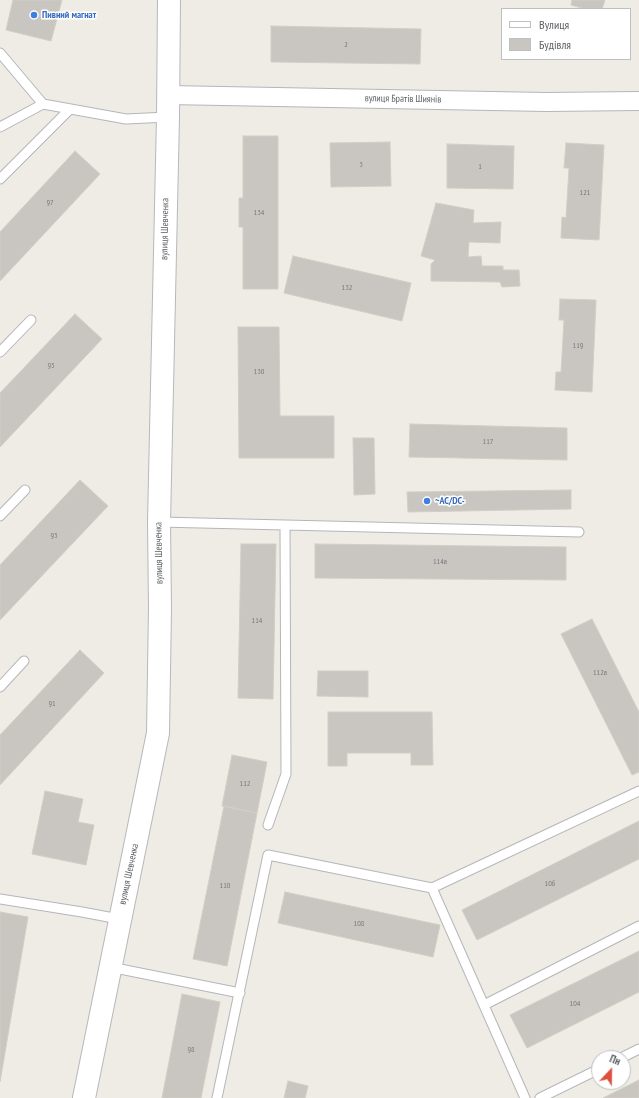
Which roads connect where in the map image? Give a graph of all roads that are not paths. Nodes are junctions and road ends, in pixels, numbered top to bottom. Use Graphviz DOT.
graph roads {
  1 [pos="168,0"];
  2 [pos="0,53"];
  3 [pos="168,95"];
  4 [pos="639,101"];
  5 [pos="43,104"];
  6 [pos="70,109"];
  7 [pos="168,117"];
  8 [pos="0,127"];
  9 [pos="0,179"];
  10 [pos="31,320"];
  11 [pos="0,352"];
  12 [pos="24,490"];
  13 [pos="0,516"];
  14 [pos="159,522"];
  15 [pos="284,525"];
  16 [pos="579,532"];
  17 [pos="24,661"];
  18 [pos="0,687"];
  19 [pos="639,791"];
  20 [pos="268,825"];
  21 [pos="432,888"];
  22 [pos="0,900"];
  23 [pos="119,919"];
  24 [pos="639,926"];
  25 [pos="110,967"];
  26 [pos="240,993"];
  27 [pos="484,1006"];
  28 [pos="591,1073"];
  29 [pos="84,1098"];
  30 [pos="217,1098"];
  31 [pos="525,1098"];
  32 [pos="540,1098"];
  1 -- 3 [label="street, вулиця Шевченка"];
  2 -- 5 [label="lane"];
  3 -- 4 [label="street, вулиця Братів Шиянів"];
  3 -- 7 [label="street, вулиця Шевченка"];
  5 -- 6 [label="lane"];
  5 -- 8 [label="lane"];
  6 -- 7 [label="lane"];
  6 -- 9 [label="lane"];
  7 -- 14 [label="street, вулиця Шевченка"];
  10 -- 11 [label="lane"];
  12 -- 13 [label="lane"];
  14 -- 15 [label="lane"];
  14 -- 23 [label="street, вулиця Шевченка"];
  15 -- 16 [label="lane"];
  15 -- 20 [label="lane"];
  17 -- 18 [label="lane"];
  19 -- 21 [label="lane"];
  21 -- 26 [label="lane"];
  21 -- 27 [label="lane"];
  22 -- 23 [label="lane"];
  23 -- 25 [label="street, вулиця Шевченка"];
  24 -- 27 [label="lane"];
  25 -- 26 [label="lane"];
  25 -- 29 [label="street, вулиця Шевченка"];
  26 -- 30 [label="lane"];
  27 -- 31 [label="lane"];
  28 -- 32 [label="lane"];
}
